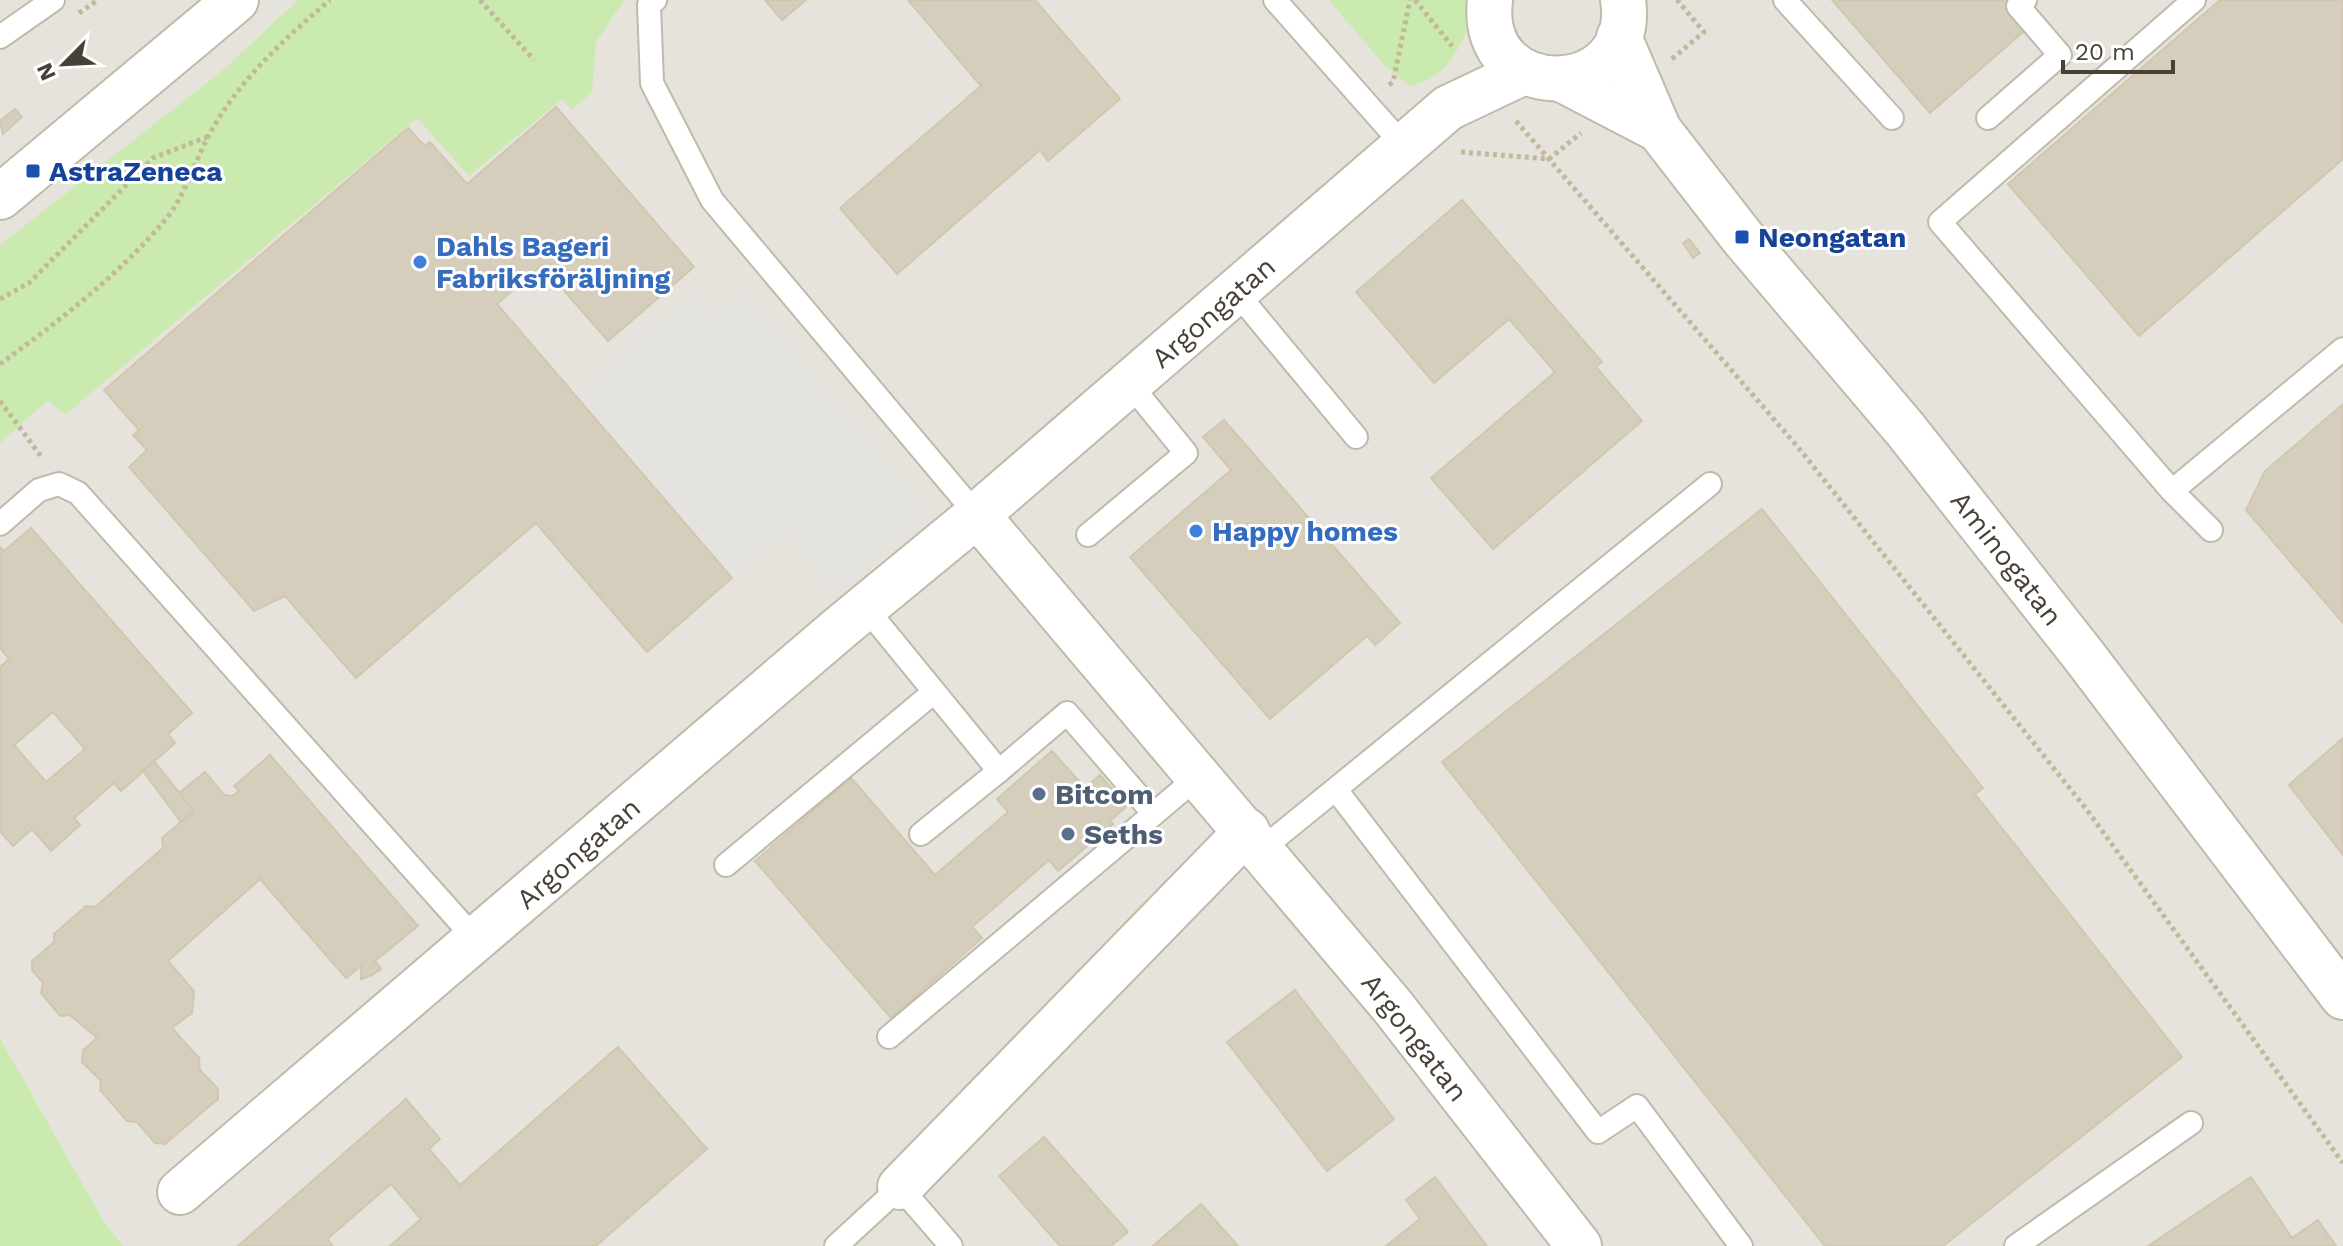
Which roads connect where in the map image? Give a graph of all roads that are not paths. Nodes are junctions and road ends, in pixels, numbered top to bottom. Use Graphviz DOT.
graph roads {
  1 [pos="53,0"];
  2 [pos="236,0"];
  3 [pos="655,0"];
  4 [pos="1275,0"];
  5 [pos="1785,0"];
  6 [pos="2025,0"];
  7 [pos="2194,0"];
  8 [pos="1490,11"];
  9 [pos="1621,19"];
  10 [pos="0,37"];
  11 [pos="1511,77"];
  12 [pos="1892,118"];
  13 [pos="1988,118"];
  14 [pos="1659,130"];
  15 [pos="1404,146"];
  16 [pos="0,197"];
  17 [pos="1236,292"];
  18 [pos="2343,349"];
  19 [pos="1129,383"];
  20 [pos="1356,437"];
  21 [pos="1710,484"];
  22 [pos="2172,491"];
  23 [pos="977,515"];
  24 [pos="0,524"];
  25 [pos="2211,530"];
  26 [pos="1088,535"];
  27 [pos="865,607"];
  28 [pos="934,692"];
  29 [pos="999,771"];
  30 [pos="1200,775"];
  31 [pos="1337,791"];
  32 [pos="1154,814"];
  33 [pos="921,834"];
  34 [pos="1254,840"];
  35 [pos="726,865"];
  36 [pos="476,940"];
  37 [pos="2343,997"];
  38 [pos="889,1037"];
  39 [pos="2191,1123"];
  40 [pos="900,1187"];
  41 [pos="180,1192"];
  42 [pos="836,1246"];
  43 [pos="951,1246"];
  44 [pos="1579,1246"];
  45 [pos="1741,1246"];
  46 [pos="2016,1246"];
  1 -- 10 [label="lane"];
  2 -- 16 [label="street"];
  3 -- 23 [label="lane"];
  4 -- 15 [label="lane"];
  5 -- 12 [label="lane"];
  6 -- 13 [label="lane"];
  7 -- 22 [label="lane"];
  8 -- 11 [label="street"];
  9 -- 11 [label="street, Argongatan"];
  9 -- 14 [label="street, Aminogatan"];
  11 -- 14 [label="street, Aminogatan"];
  11 -- 15 [label="street, Argongatan"];
  14 -- 37 [label="street, Aminogatan"];
  15 -- 17 [label="street, Argongatan"];
  17 -- 19 [label="street, Argongatan"];
  17 -- 20 [label="lane"];
  18 -- 22 [label="lane"];
  19 -- 23 [label="street, Argongatan"];
  19 -- 26 [label="lane"];
  21 -- 31 [label="lane"];
  22 -- 25 [label="lane"];
  23 -- 27 [label="street, Argongatan"];
  23 -- 30 [label="street, Argongatan"];
  24 -- 36 [label="lane"];
  27 -- 28 [label="lane"];
  27 -- 36 [label="street, Argongatan"];
  28 -- 29 [label="lane"];
  28 -- 35 [label="lane"];
  29 -- 32 [label="lane"];
  29 -- 33 [label="lane"];
  30 -- 32 [label="lane"];
  30 -- 34 [label="street, Argongatan"];
  31 -- 34 [label="lane"];
  31 -- 45 [label="lane"];
  32 -- 38 [label="lane"];
  34 -- 40 [label="street"];
  34 -- 44 [label="street, Argongatan"];
  36 -- 41 [label="street, Argongatan"];
  39 -- 46 [label="lane"];
  40 -- 42 [label="lane"];
  40 -- 43 [label="lane"];
}
